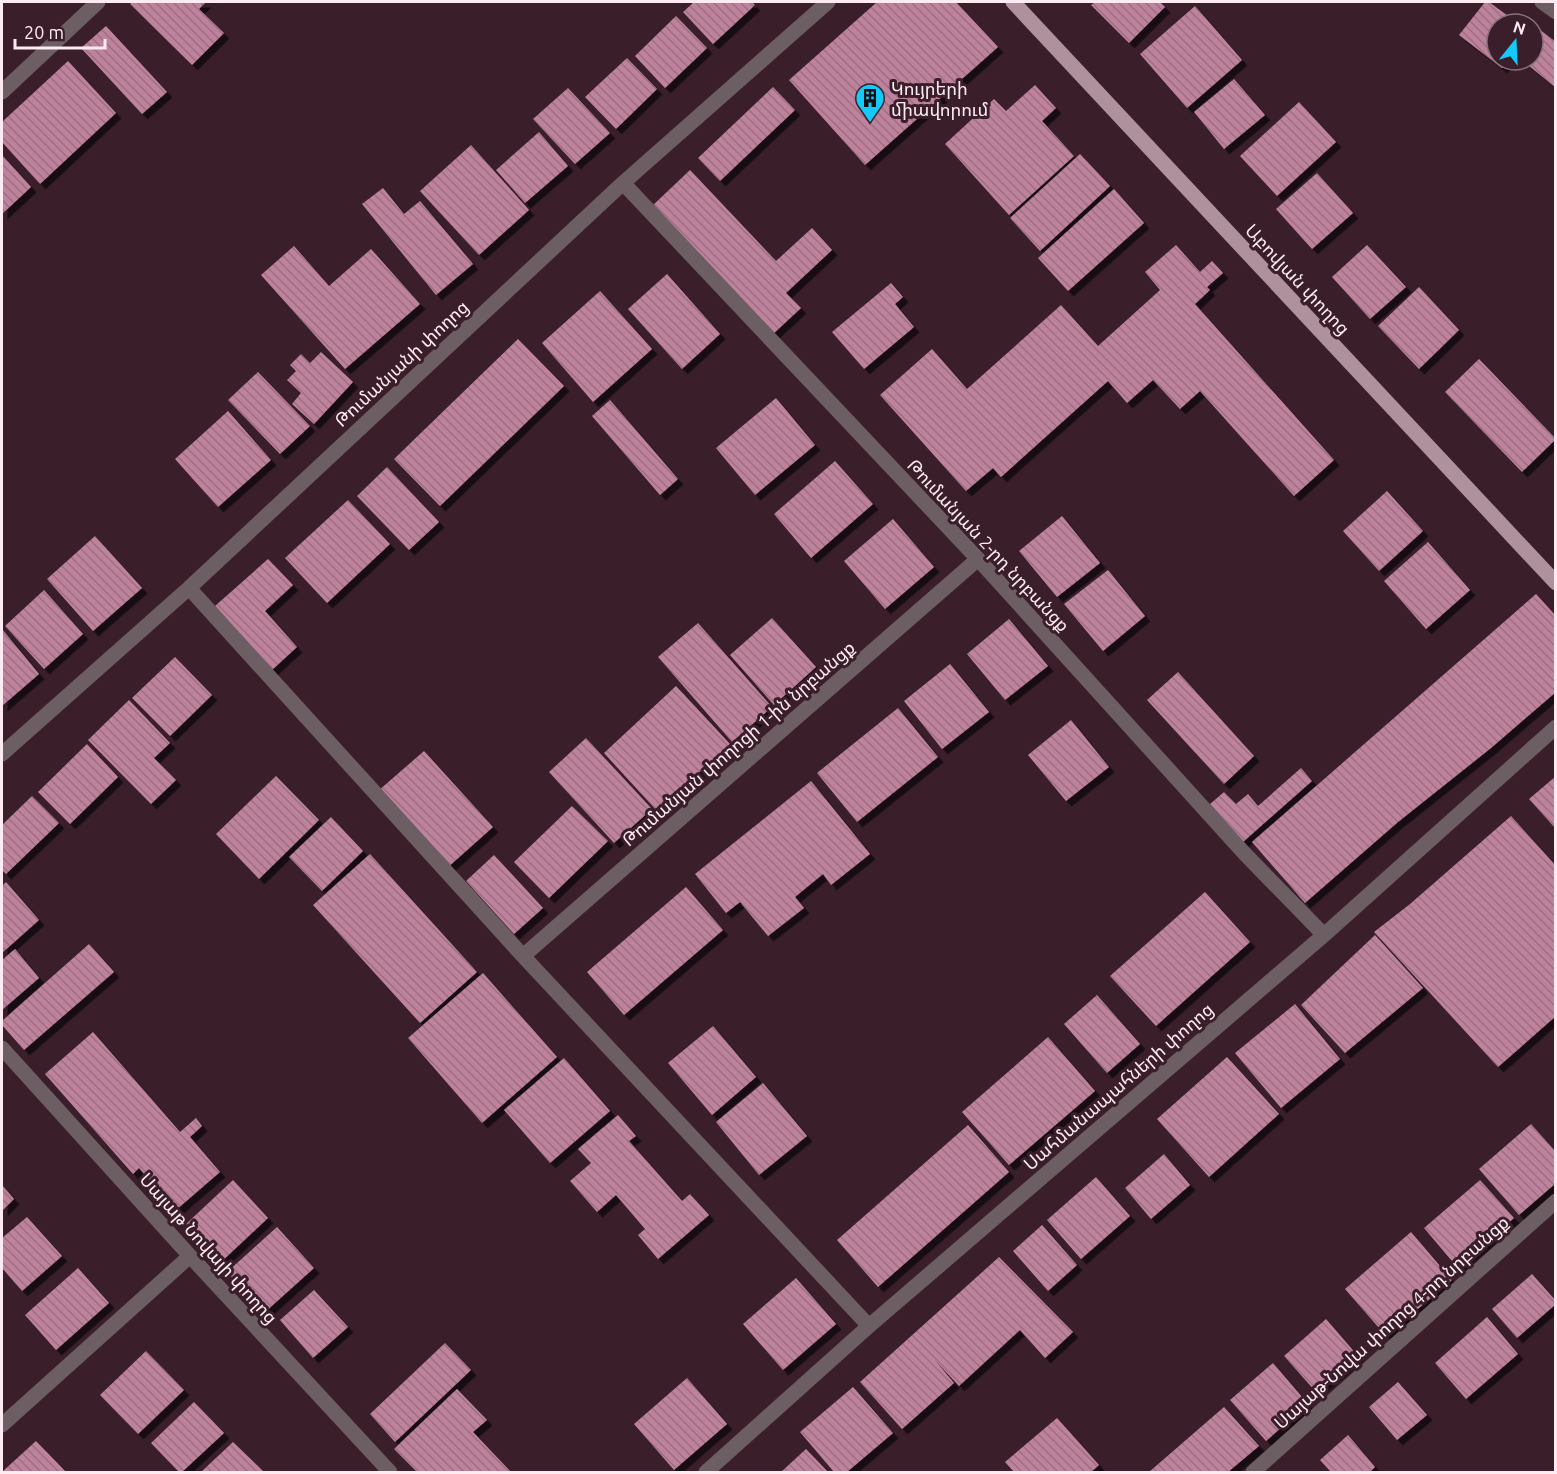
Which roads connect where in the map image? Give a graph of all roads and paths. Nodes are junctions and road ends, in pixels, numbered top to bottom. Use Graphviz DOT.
graph roads {
  1 [pos="98,2"];
  2 [pos="828,2"];
  3 [pos="1013,2"];
  4 [pos="1542,2"];
  5 [pos="1556,12"];
  6 [pos="2,92"];
  7 [pos="623,183"];
  8 [pos="978,559"];
  9 [pos="1556,583"];
  10 [pos="189,588"];
  11 [pos="1556,727"];
  12 [pos="2,754"];
  13 [pos="1324,935"];
  14 [pos="523,956"];
  15 [pos="2,1048"];
  16 [pos="1556,1201"];
  17 [pos="190,1256"];
  18 [pos="868,1326"];
  19 [pos="2,1425"];
  20 [pos="390,1473"];
  21 [pos="706,1473"];
  22 [pos="1253,1473"];
  1 -- 6 [label="street"];
  2 -- 7 [label="street, Թումանյանի փողոց"];
  3 -- 9 [label="main road, Աբովյան փողոց"];
  4 -- 5 [label="street"];
  7 -- 8 [label="street, Թումանյան 2-րդ նրբանցք"];
  7 -- 10 [label="street, Թումանյանի փողոց"];
  8 -- 13 [label="street, Թումանյան 2-րդ նրբանցք"];
  8 -- 14 [label="street, Թումանյան փողոցի 1-ին նրբանցք"];
  10 -- 12 [label="street, Թումանյանի փողոց"];
  10 -- 14 [label="street"];
  11 -- 13 [label="street, Սահմանապահների փողոց"];
  13 -- 18 [label="street, Սահմանապահների փողոց"];
  14 -- 18 [label="street"];
  15 -- 17 [label="street, Սայաթ Նովայի փողոց"];
  16 -- 22 [label="street, Սայաթ-Նովա փողոց 4-րդ նրբանցք"];
  17 -- 19 [label="street"];
  17 -- 20 [label="street, Սայաթ Նովայի փողոց"];
  18 -- 21 [label="street, Սահմանապահների փողոց"];
}
